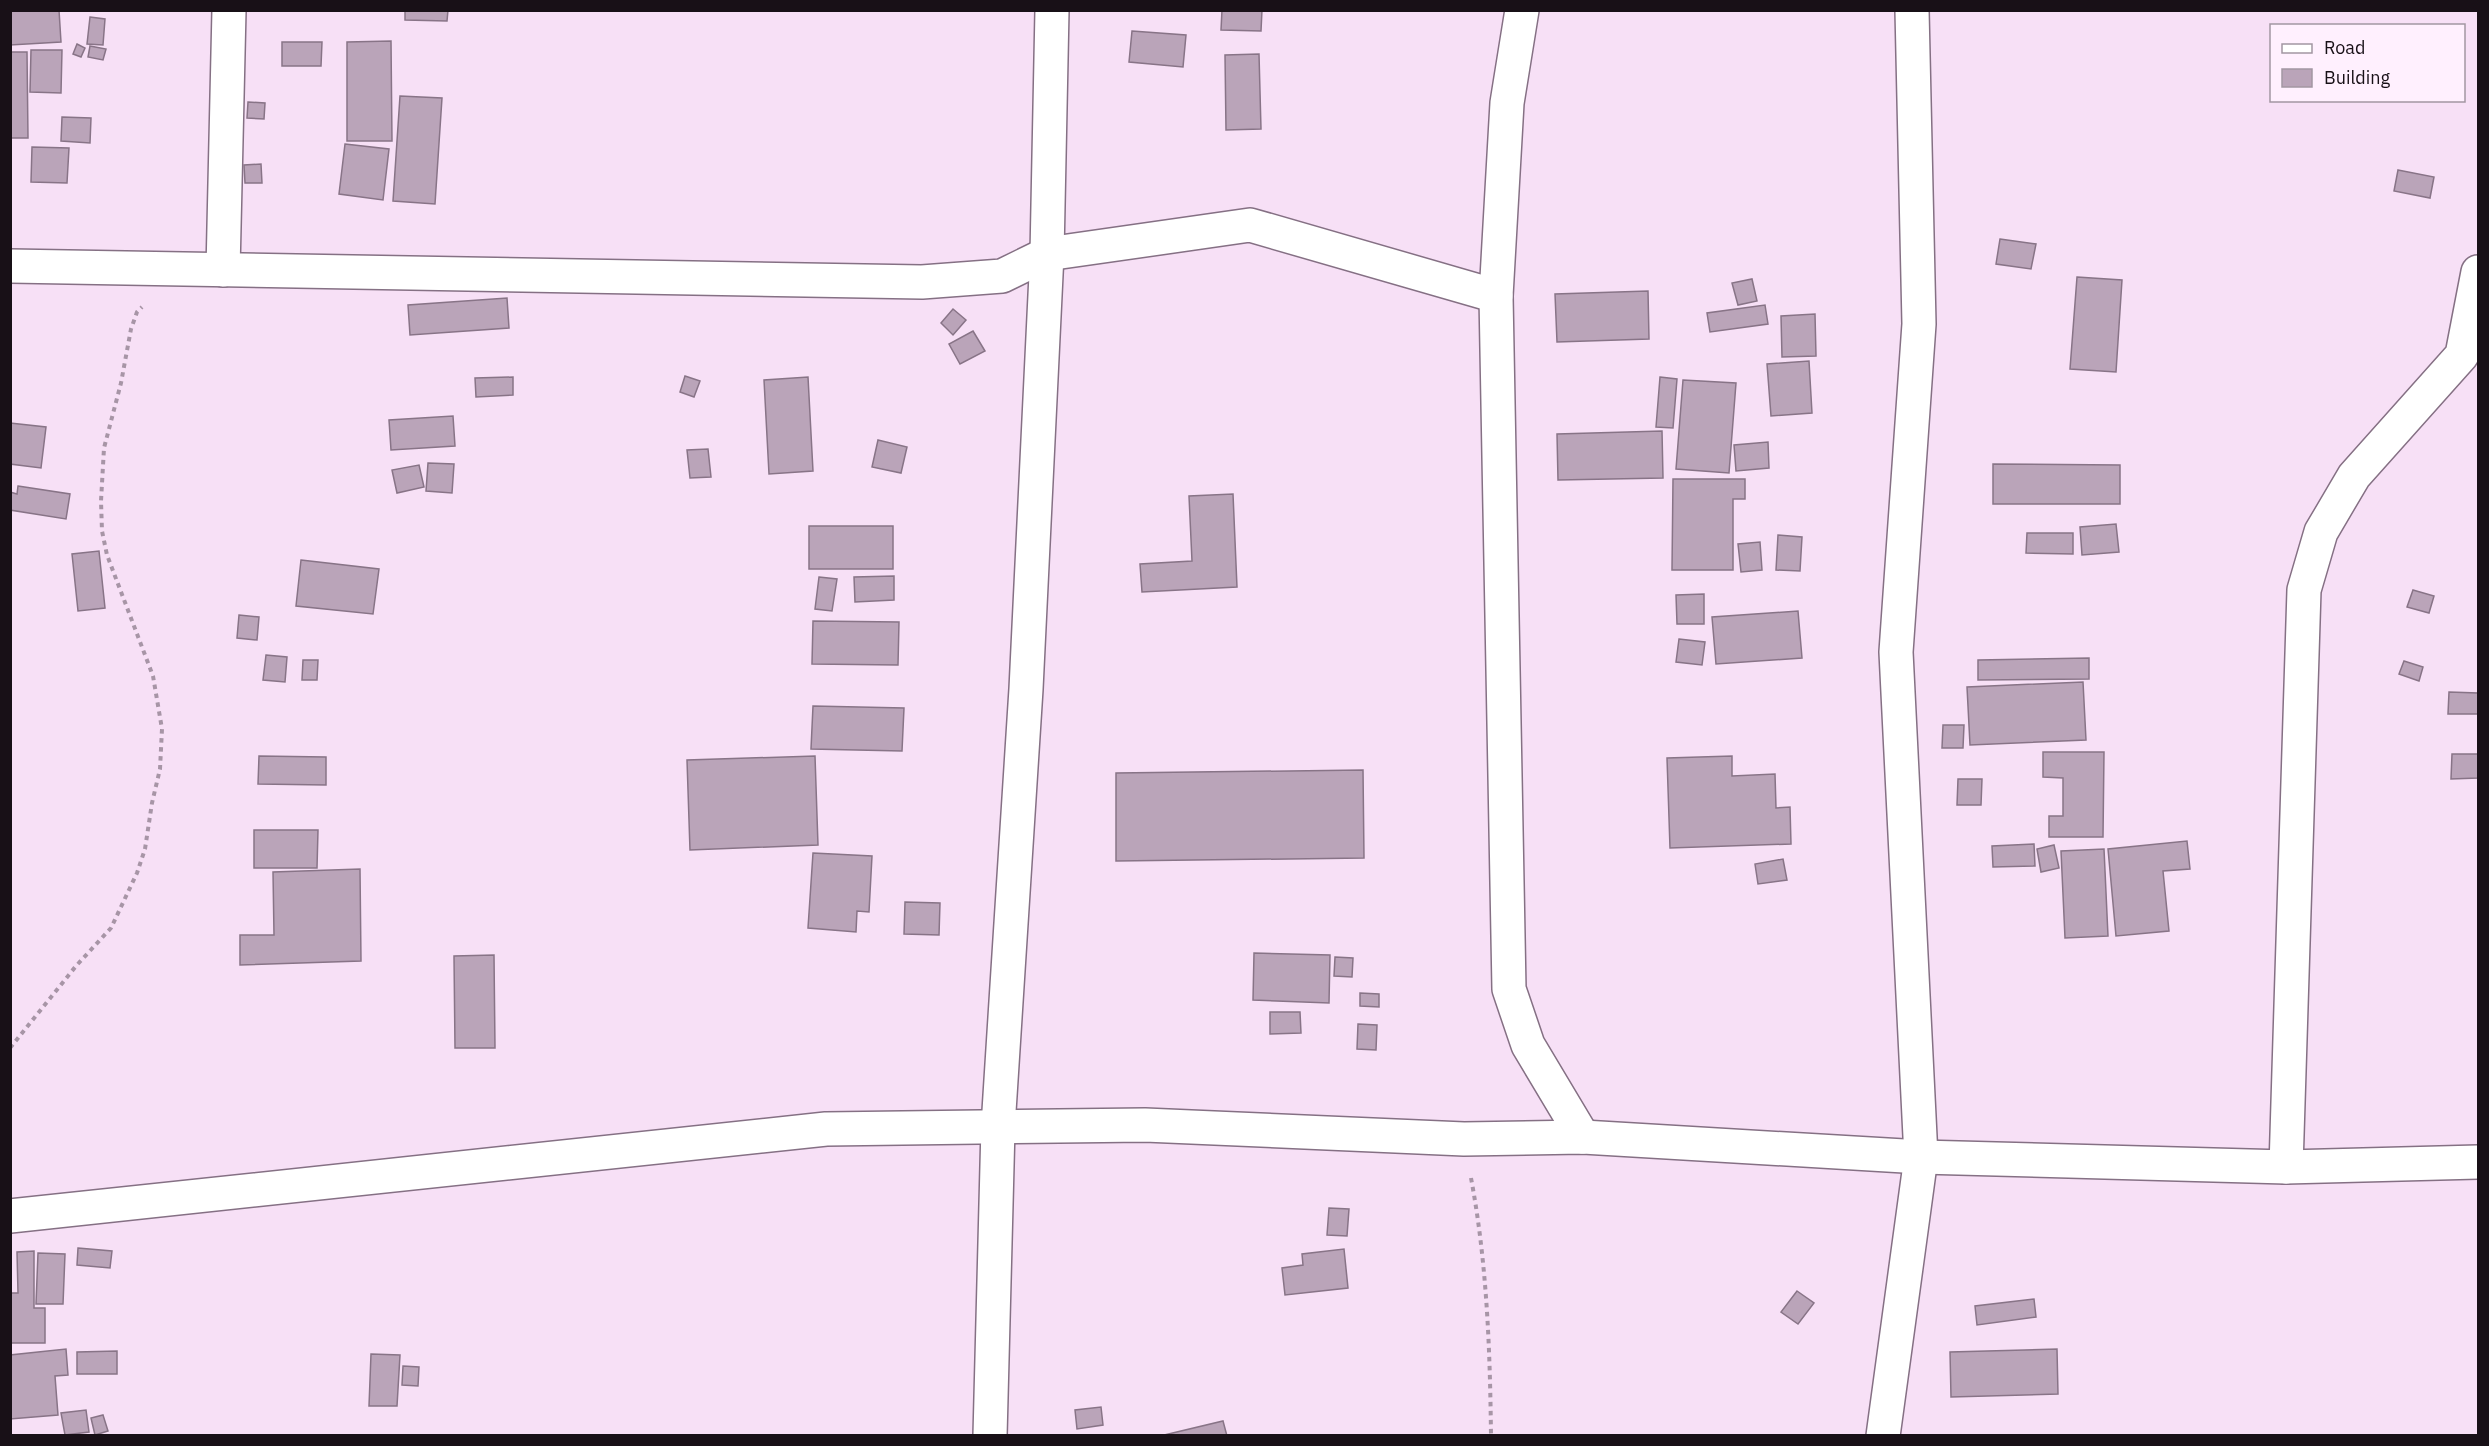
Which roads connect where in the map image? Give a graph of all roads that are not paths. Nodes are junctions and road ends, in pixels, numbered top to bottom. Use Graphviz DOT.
graph roads {
  1 [pos="229,10"];
  2 [pos="1052,10"];
  3 [pos="1522,10"];
  4 [pos="1912,10"];
  5 [pos="1047,254"];
  6 [pos="10,266"];
  7 [pos="223,270"];
  8 [pos="2478,272"];
  9 [pos="1497,296"];
  10 [pos="998,1127"];
  11 [pos="1583,1137"];
  12 [pos="1921,1157"];
  13 [pos="2478,1162"];
  14 [pos="2286,1167"];
  15 [pos="10,1216"];
  16 [pos="990,1436"];
  17 [pos="1883,1436"];
  1 -- 7 [label="street"];
  2 -- 5 [label="street"];
  3 -- 9 [label="street"];
  4 -- 12 [label="street"];
  5 -- 7 [label="street"];
  5 -- 9 [label="street"];
  5 -- 10 [label="street"];
  6 -- 7 [label="street"];
  8 -- 14 [label="street"];
  9 -- 11 [label="street"];
  10 -- 11 [label="street"];
  10 -- 15 [label="street"];
  10 -- 16 [label="street"];
  11 -- 12 [label="street"];
  12 -- 14 [label="street"];
  12 -- 17 [label="street"];
  13 -- 14 [label="street"];
}
